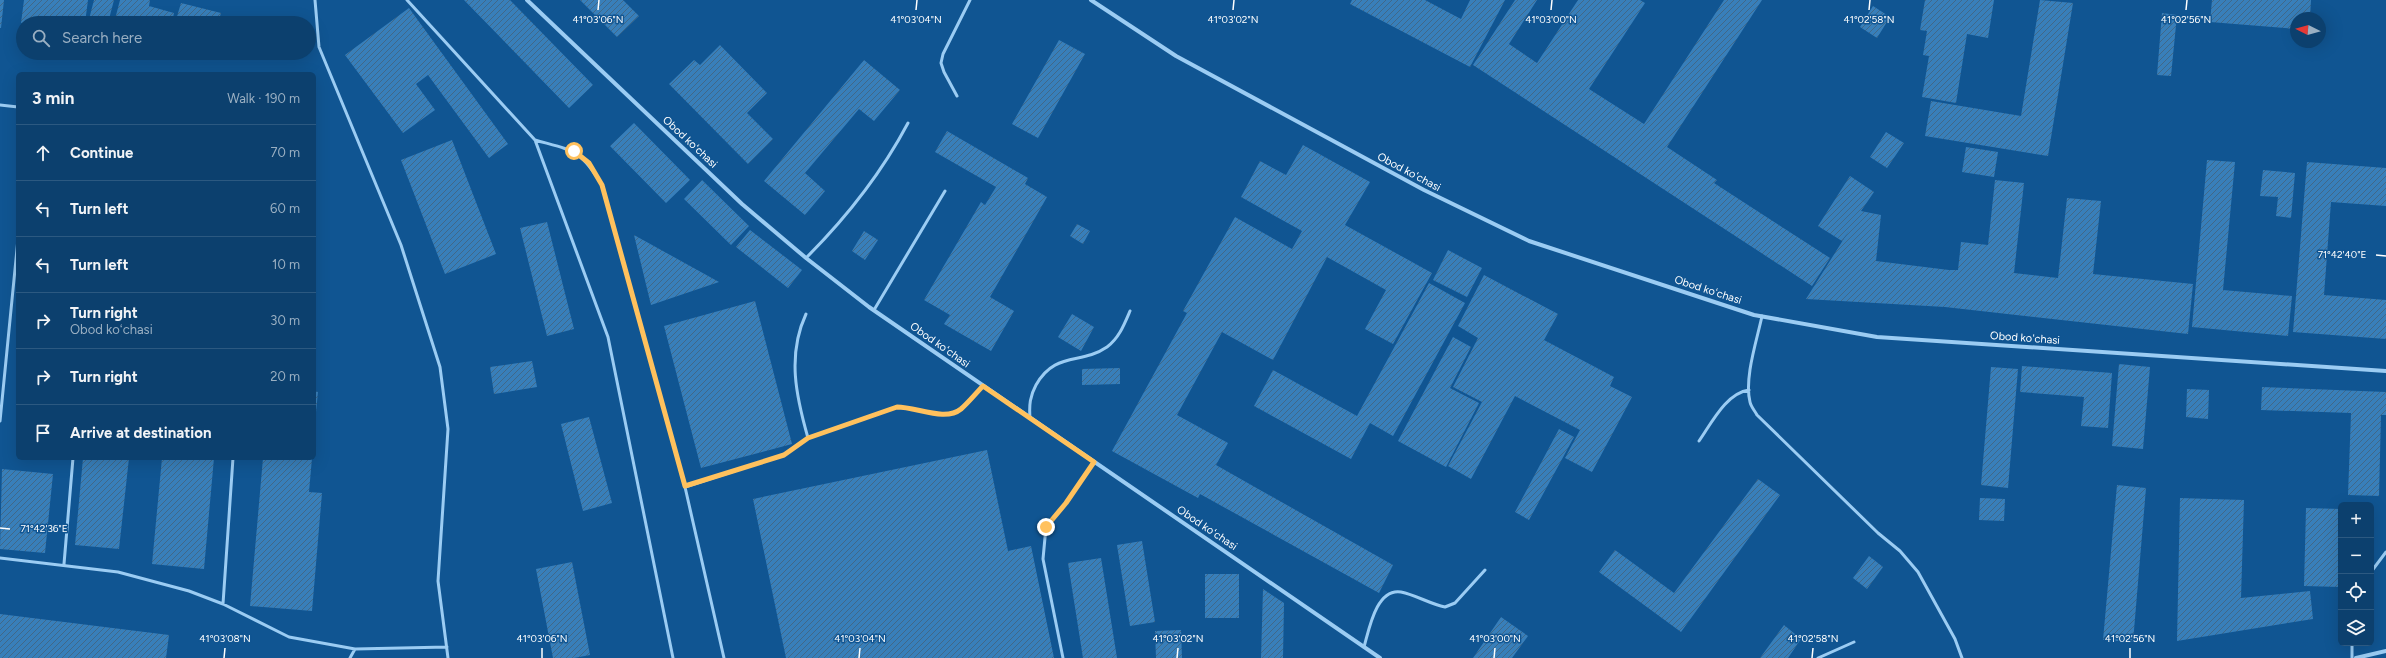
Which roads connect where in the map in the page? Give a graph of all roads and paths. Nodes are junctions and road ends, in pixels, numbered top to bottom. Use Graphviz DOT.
graph roads {
  1 [pos="315,0"];
  2 [pos="407,0"];
  3 [pos="527,0"];
  4 [pos="970,0"];
  5 [pos="1091,0"];
  6 [pos="957,96"];
  7 [pos="0,106"];
  8 [pos="16,107"];
  9 [pos="908,123"];
  10 [pos="535,140"];
  11 [pos="945,191"];
  12 [pos="806,258"];
  13 [pos="16,259"];
  14 [pos="874,310"];
  15 [pos="1130,311"];
  16 [pos="806,314"];
  17 [pos="1762,316"];
  18 [pos="2386,371"];
  19 [pos="983,386"];
  20 [pos="1749,390"];
  21 [pos="1030,418"];
  22 [pos="0,421"];
  23 [pos="808,438"];
  24 [pos="1699,441"];
  25 [pos="73,460"];
  26 [pos="233,460"];
  27 [pos="1094,462"];
  28 [pos="685,486"];
  29 [pos="2386,552"];
  30 [pos="0,558"];
  31 [pos="64,564"];
  32 [pos="2374,568"];
  33 [pos="1486,570"];
  34 [pos="223,604"];
  35 [pos="1854,642"];
  36 [pos="2352,646"];
  37 [pos="1364,647"];
  38 [pos="447,648"];
  39 [pos="355,649"];
  40 [pos="2386,651"];
  41 [pos="350,658"];
  42 [pos="448,658"];
  43 [pos="673,658"];
  44 [pos="724,658"];
  45 [pos="1064,658"];
  46 [pos="1380,658"];
  47 [pos="1818,658"];
  48 [pos="1962,658"];
  49 [pos="2352,658"];
  50 [pos="2356,658"];
  1 -- 38 [label="lane"];
  2 -- 10 [label="lane"];
  3 -- 12 [label="street, Obod koʻchasi"];
  4 -- 6 [label="lane"];
  5 -- 17 [label="street, Obod koʻchasi"];
  7 -- 8 [label="lane"];
  9 -- 12 [label="lane"];
  10 -- 28 [label="lane"];
  10 -- 43 [label="lane"];
  11 -- 14 [label="lane"];
  12 -- 14 [label="street, Obod koʻchasi"];
  13 -- 22 [label="lane"];
  14 -- 19 [label="street, Obod koʻchasi"];
  15 -- 21 [label="lane"];
  16 -- 23 [label="lane"];
  17 -- 18 [label="street, Obod koʻchasi"];
  17 -- 20 [label="lane"];
  19 -- 21 [label="street, Obod koʻchasi"];
  19 -- 23 [label="lane"];
  20 -- 24 [label="lane"];
  20 -- 48 [label="lane"];
  21 -- 27 [label="street, Obod koʻchasi"];
  23 -- 28 [label="lane"];
  25 -- 31 [label="lane"];
  26 -- 34 [label="lane"];
  27 -- 37 [label="street, Obod koʻchasi"];
  27 -- 45 [label="lane"];
  28 -- 44 [label="lane"];
  29 -- 32 [label="lane"];
  30 -- 31 [label="lane"];
  31 -- 34 [label="lane"];
  33 -- 37 [label="lane"];
  34 -- 39 [label="lane"];
  35 -- 47 [label="lane"];
  36 -- 49 [label="lane"];
  37 -- 46 [label="street, Obod koʻchasi"];
  38 -- 39 [label="lane"];
  38 -- 42 [label="lane"];
  39 -- 41 [label="lane"];
  40 -- 50 [label="street"];
}
